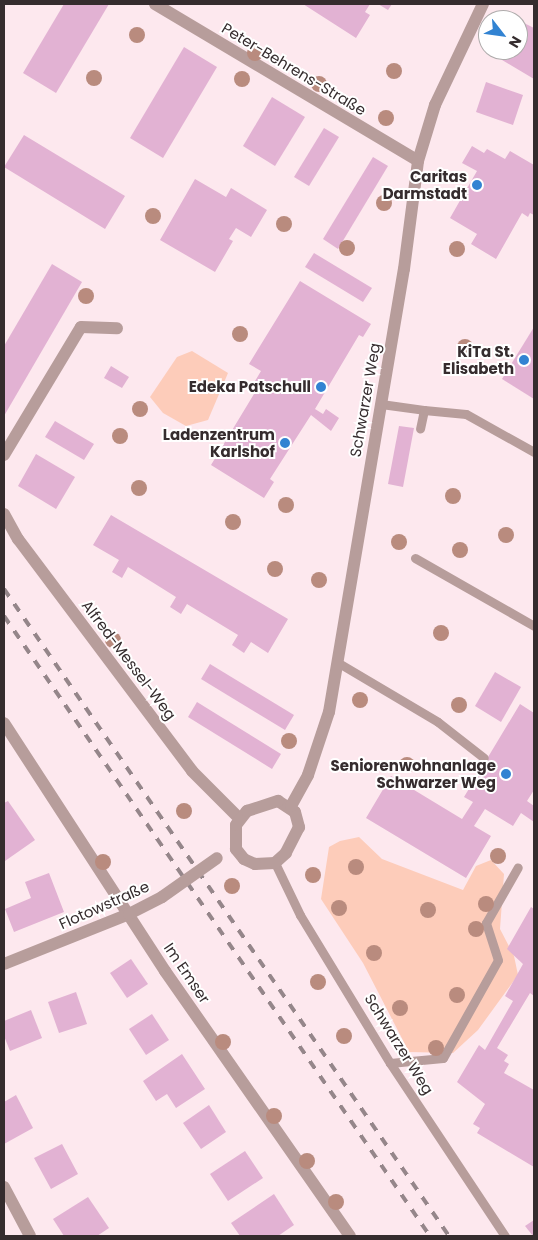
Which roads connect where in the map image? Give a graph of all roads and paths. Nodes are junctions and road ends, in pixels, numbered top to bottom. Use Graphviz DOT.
graph roads {
  1 [pos="155,4"];
  2 [pos="483,4"];
  3 [pos="418,162"];
  4 [pos="116,328"];
  5 [pos="382,404"];
  6 [pos="424,410"];
  7 [pos="420,429"];
  8 [pos="534,452"];
  9 [pos="4,455"];
  10 [pos="4,514"];
  11 [pos="415,558"];
  12 [pos="534,626"];
  13 [pos="337,662"];
  14 [pos="4,723"];
  15 [pos="484,758"];
  16 [pos="290,806"];
  17 [pos="239,818"];
  18 [pos="236,849"];
  19 [pos="275,863"];
  20 [pos="518,866"];
  21 [pos="129,914"];
  22 [pos="4,964"];
  23 [pos="390,1063"];
  24 [pos="4,1187"];
  25 [pos="30,1236"];
  26 [pos="350,1236"];
  27 [pos="505,1236"];
  1 -- 3 [label="street, Peter-Behrens-Straße"];
  2 -- 3 [label="street, Schwarzer Weg"];
  3 -- 5 [label="street, Schwarzer Weg"];
  4 -- 9 [label="street"];
  5 -- 6 [label="lane"];
  5 -- 13 [label="street, Schwarzer Weg"];
  6 -- 7 [label="lane"];
  6 -- 8 [label="lane"];
  10 -- 17 [label="street, Alfred-Messel-Weg"];
  11 -- 12 [label="lane"];
  13 -- 15 [label="lane"];
  13 -- 16 [label="street, Schwarzer Weg"];
  14 -- 21 [label="street, Im Emser"];
  16 -- 17 [label="street"];
  16 -- 19 [label="street"];
  17 -- 18 [label="street"];
  18 -- 19 [label="street"];
  18 -- 21 [label="street, Flotowstraße, bridge"];
  19 -- 23 [label="lane, Schwarzer Weg"];
  20 -- 23 [label="lane"];
  21 -- 22 [label="street, Flotowstraße"];
  21 -- 26 [label="street, Im Emser"];
  23 -- 27 [label="lane, Schwarzer Weg"];
  24 -- 25 [label="street"];
}
